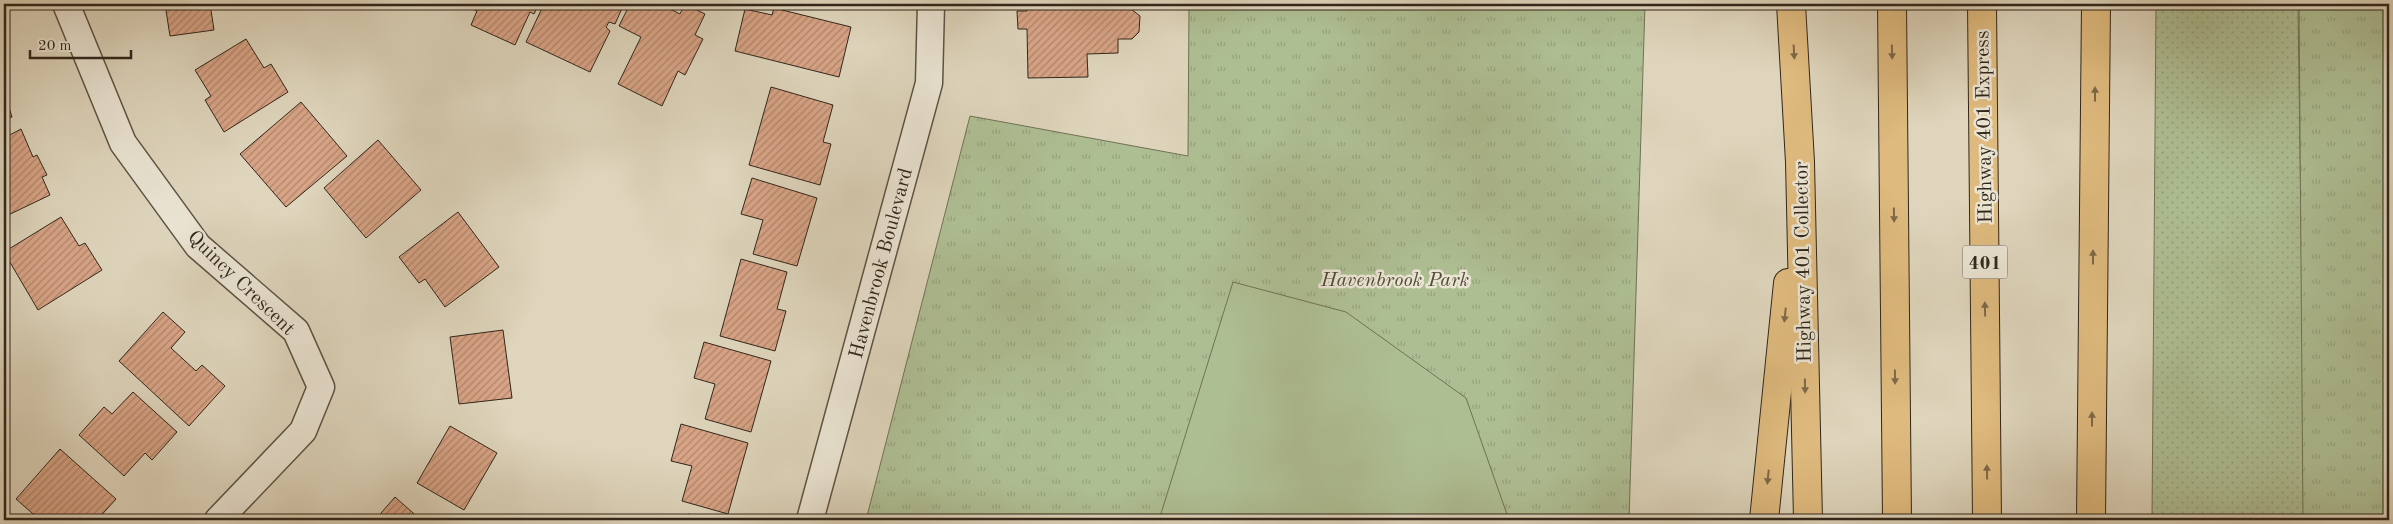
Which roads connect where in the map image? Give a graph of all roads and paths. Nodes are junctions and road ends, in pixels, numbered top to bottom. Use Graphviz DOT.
graph roads {
  1 [pos="66,4"];
  2 [pos="931,4"];
  3 [pos="1791,4"];
  4 [pos="1892,4"];
  5 [pos="1982,4"];
  6 [pos="2096,4"];
  7 [pos="1800,162"];
  8 [pos="2092,458"];
  9 [pos="218,520"];
  10 [pos="810,520"];
  11 [pos="1764,520"];
  12 [pos="1808,520"];
  13 [pos="1897,520"];
  14 [pos="1987,520"];
  15 [pos="2091,520"];
  16 [pos="2098,520"];
  1 -- 9 [label="street, Quincy Crescent"];
  2 -- 10 [label="street, Havenbrook Boulevard"];
  3 -- 7 [label="highway, Highway 401 Collector, one-way"];
  4 -- 13 [label="highway, one-way"];
  14 -- 5 [label="highway, Highway 401 Express / 401, one-way"];
  8 -- 6 [label="highway, one-way"];
  7 -- 11 [label="highway, one-way"];
  7 -- 12 [label="highway, Highway 401 Collector, one-way"];
  8 -- 15 [label="highway"];
  8 -- 16 [label="highway"];
}
